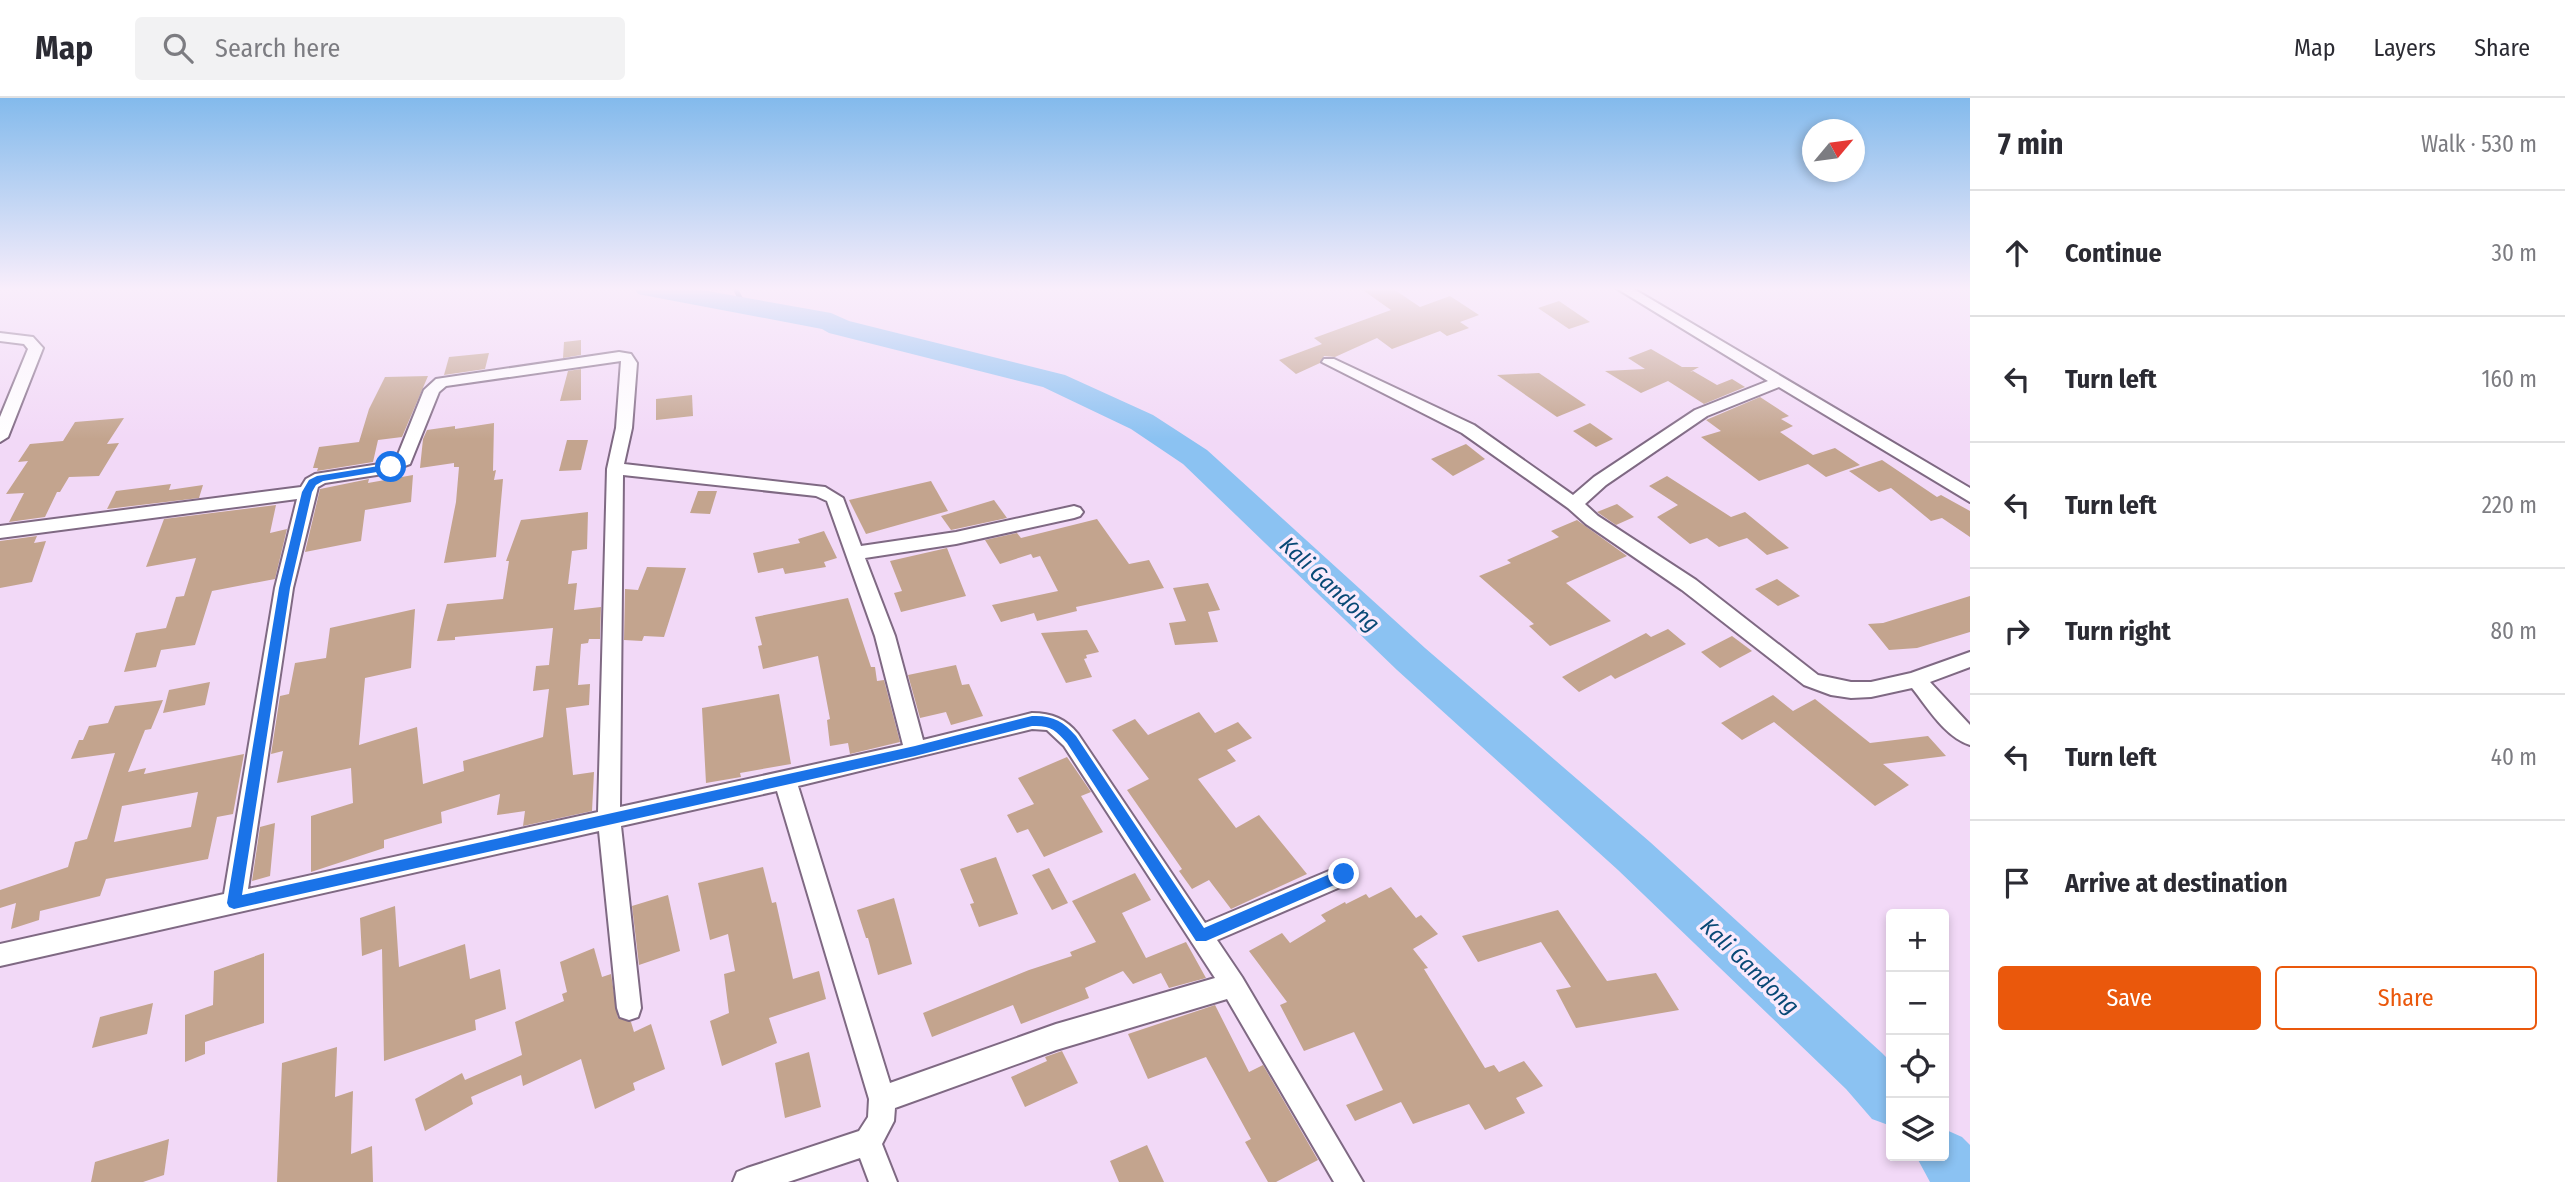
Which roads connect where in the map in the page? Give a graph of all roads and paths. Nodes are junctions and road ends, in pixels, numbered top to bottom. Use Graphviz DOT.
graph roads {
  1 [pos="15,339"];
  2 [pos="1707,339"];
  3 [pos="1329,362"];
  4 [pos="1779,382"];
  5 [pos="0,438"];
  6 [pos="615,470"];
  7 [pos="307,492"];
  8 [pos="1970,496"];
  9 [pos="1574,504"];
  10 [pos="1074,512"];
  11 [pos="0,532"];
  12 [pos="856,553"];
  13 [pos="1970,659"];
  14 [pos="1916,680"];
  15 [pos="1970,737"];
  16 [pos="915,751"];
  17 [pos="785,780"];
  18 [pos="609,819"];
  19 [pos="1344,874"];
  20 [pos="234,903"];
  21 [pos="1201,936"];
  22 [pos="0,955"];
  23 [pos="1233,985"];
  24 [pos="629,1008"];
  25 [pos="882,1100"];
  26 [pos="868,1142"];
  27 [pos="747,1182"];
  28 [pos="883,1182"];
  29 [pos="1349,1182"];
  1 -- 5 [label="street"];
  2 -- 4 [label="street"];
  3 -- 9 [label="street"];
  4 -- 8 [label="street"];
  4 -- 9 [label="street"];
  6 -- 7 [label="street"];
  6 -- 12 [label="street"];
  6 -- 18 [label="street"];
  7 -- 11 [label="street"];
  7 -- 20 [label="street"];
  9 -- 14 [label="street"];
  10 -- 12 [label="street"];
  12 -- 16 [label="street"];
  13 -- 14 [label="street"];
  14 -- 15 [label="street"];
  16 -- 17 [label="street"];
  16 -- 21 [label="street"];
  17 -- 18 [label="street"];
  17 -- 25 [label="street"];
  18 -- 20 [label="street"];
  18 -- 24 [label="street"];
  19 -- 21 [label="street"];
  20 -- 22 [label="street"];
  21 -- 23 [label="street"];
  23 -- 25 [label="street"];
  23 -- 29 [label="street"];
  25 -- 26 [label="street"];
  26 -- 27 [label="street"];
  26 -- 28 [label="street"];
}
